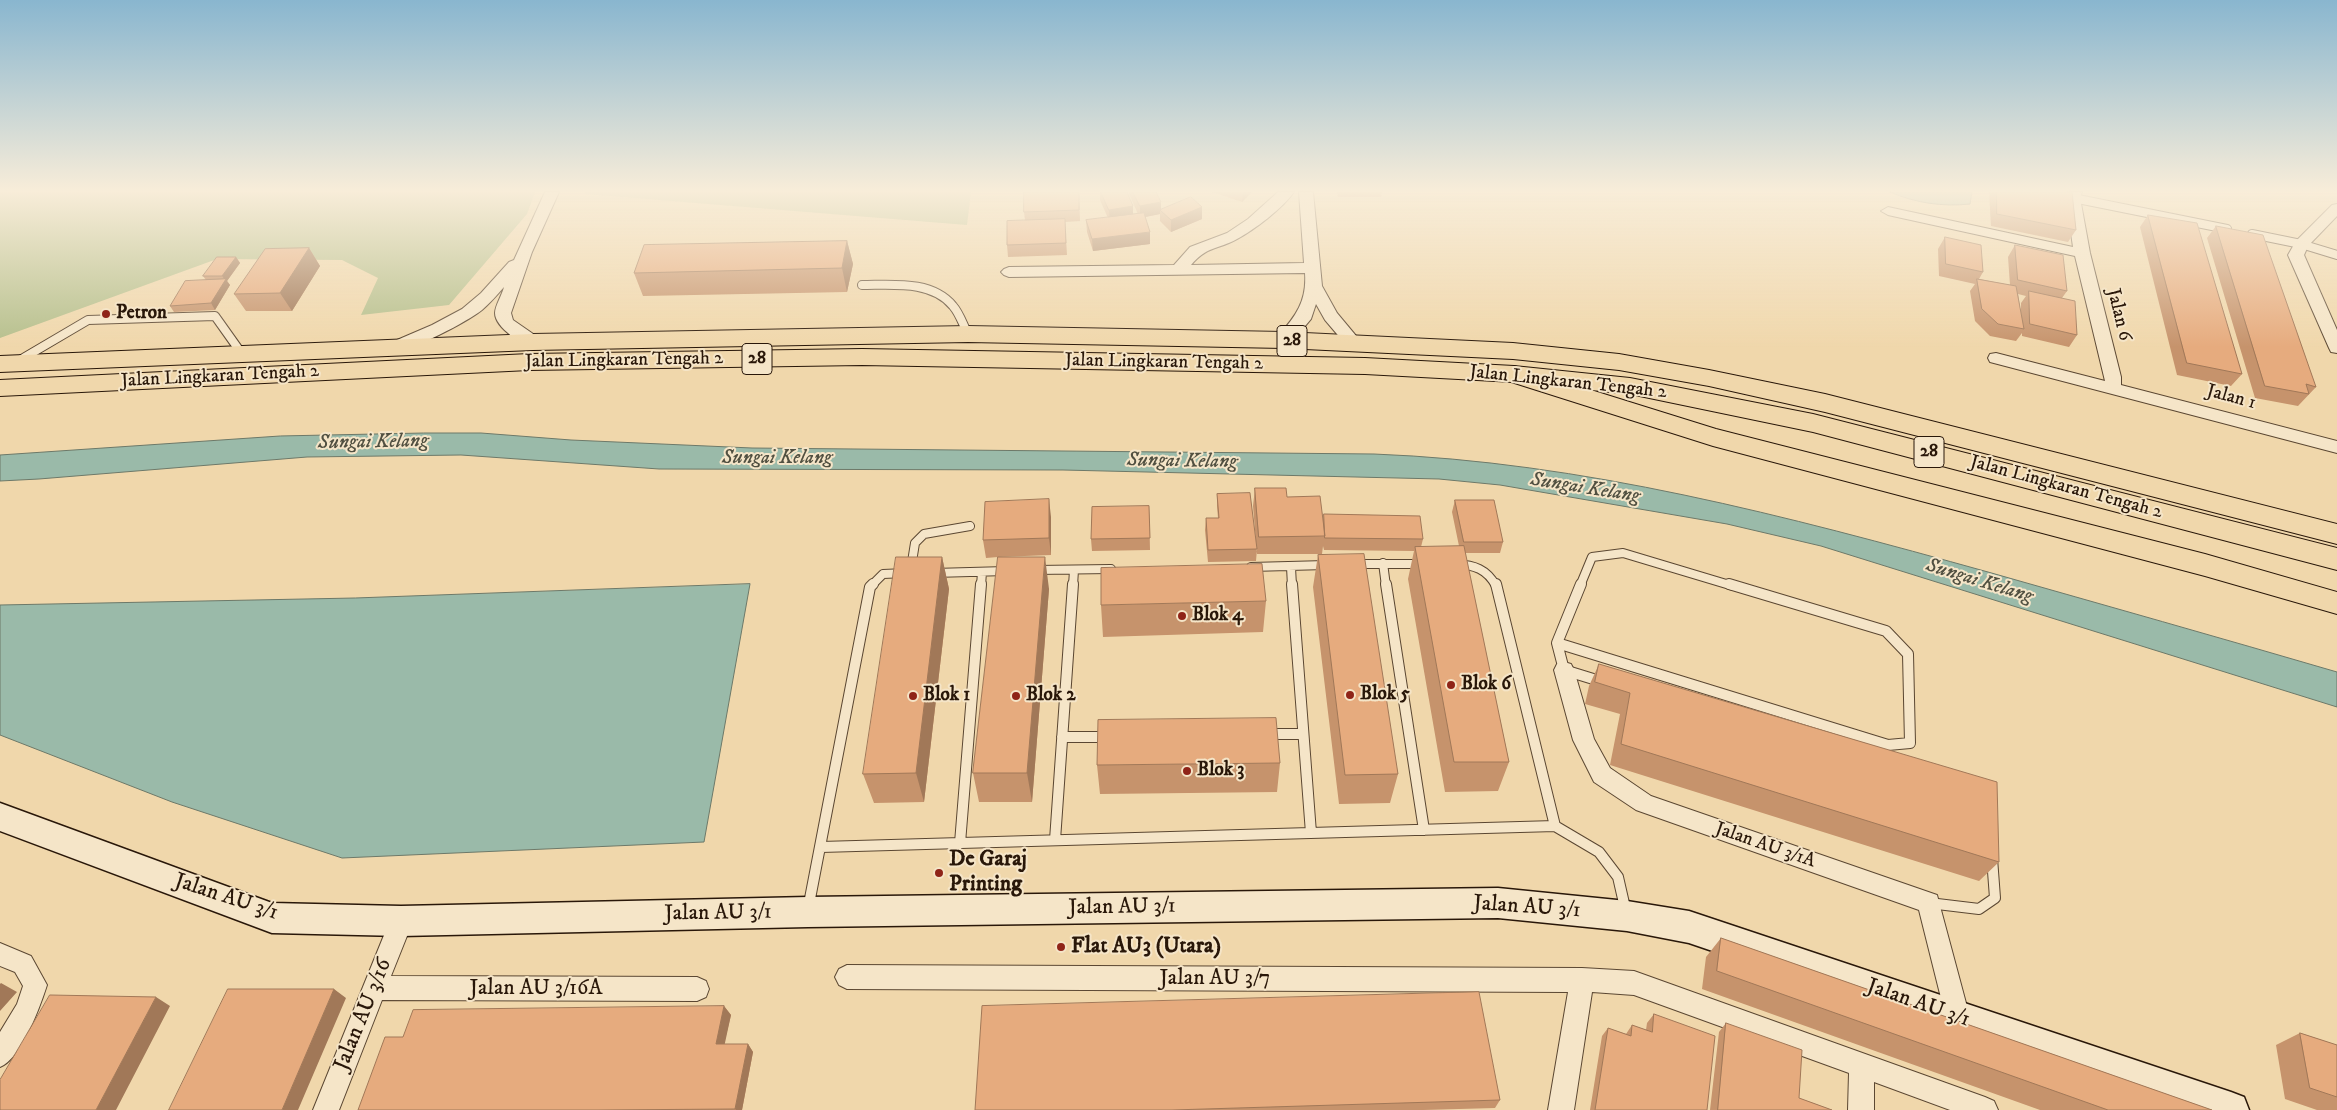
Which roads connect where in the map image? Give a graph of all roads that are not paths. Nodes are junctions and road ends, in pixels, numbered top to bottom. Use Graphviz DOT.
graph roads {
  1 [pos="528,244"];
  2 [pos="1211,244"];
  3 [pos="1309,244"];
  4 [pos="2036,244"];
  5 [pos="2081,244"];
  6 [pos="2301,244"];
  7 [pos="524,252"];
  8 [pos="2082,254"];
  9 [pos="2337,255"];
  10 [pos="1311,268"];
  11 [pos="1180,269"];
  12 [pos="1009,272"];
  13 [pos="862,285"];
  14 [pos="1314,286"];
  15 [pos="968,334"];
  16 [pos="1284,340"];
  17 [pos="533,342"];
  18 [pos="1354,343"];
  19 [pos="396,347"];
  20 [pos="2337,348"];
  21 [pos="242,354"];
  22 [pos="1996,358"];
  23 [pos="7,364"];
  24 [pos="1514,374"];
  25 [pos="0,388"];
  26 [pos="2113,389"];
  27 [pos="2337,447"];
  28 [pos="970,526"];
  29 [pos="2337,534"];
  30 [pos="2337,559"];
  31 [pos="1383,563"];
  32 [pos="1291,567"];
  33 [pos="1242,568"];
  34 [pos="1124,569"];
  35 [pos="1074,570"];
  36 [pos="982,572"];
  37 [pos="919,573"];
  38 [pos="2337,603"];
  39 [pos="1558,643"];
  40 [pos="1564,670"];
  41 [pos="1612,684"];
  42 [pos="1303,734"];
  43 [pos="1255,735"];
  44 [pos="1120,737"];
  45 [pos="1062,738"];
  46 [pos="0,817"];
  47 [pos="1555,826"];
  48 [pos="1424,830"];
  49 [pos="1311,833"];
  50 [pos="1055,840"];
  51 [pos="960,843"];
  52 [pos="820,847"];
  53 [pos="1991,851"];
  54 [pos="1929,903"];
  55 [pos="808,912"];
  56 [pos="1627,916"];
  57 [pos="401,921"];
  58 [pos="0,954"];
  59 [pos="847,977"];
  60 [pos="1582,980"];
  61 [pos="375,988"];
  62 [pos="697,989"];
  63 [pos="27,1010"];
  64 [pos="1958,1018"];
  65 [pos="0,1055"];
  66 [pos="1862,1067"];
  67 [pos="326,1110"];
  68 [pos="1561,1110"];
  69 [pos="1861,1110"];
  70 [pos="1985,1110"];
  71 [pos="2231,1110"];
  1 -- 7 [label="street"];
  2 -- 11 [label="street"];
  3 -- 10 [label="street"];
  4 -- 8 [label="street"];
  5 -- 8 [label="street, Jalan 6"];
  6 -- 9 [label="lane"];
  6 -- 20 [label="street"];
  7 -- 17 [label="street"];
  7 -- 19 [label="street"];
  8 -- 26 [label="street, Jalan 6"];
  10 -- 11 [label="street"];
  10 -- 14 [label="street"];
  11 -- 12 [label="street"];
  13 -- 15 [label="lane"];
  14 -- 16 [label="street"];
  14 -- 18 [label="street"];
  15 -- 16 [label="highway, Jalan Lingkaran Tengah 2 / 28"];
  15 -- 17 [label="highway, Jalan Lingkaran Tengah 2 / 28"];
  16 -- 18 [label="highway, Jalan Lingkaran Tengah 2 / 28"];
  17 -- 19 [label="highway, Jalan Lingkaran Tengah 2 / 28"];
  18 -- 29 [label="highway, Jalan Lingkaran Tengah 2 / 28"];
  19 -- 21 [label="highway, Jalan Lingkaran Tengah 2 / 28"];
  21 -- 23 [label="highway, Jalan Lingkaran Tengah 2 / 28"];
  21 -- 23 [label="lane"];
  22 -- 26 [label="street, Jalan 1"];
  24 -- 25 [label="highway, Jalan Lingkaran Tengah 2 / 28"];
  24 -- 30 [label="highway, Jalan Lingkaran Tengah 2 / 28"];
  24 -- 38 [label="highway"];
  26 -- 27 [label="street, Jalan 1"];
  28 -- 37 [label="lane"];
  31 -- 32 [label="lane"];
  31 -- 47 [label="lane"];
  31 -- 48 [label="lane"];
  32 -- 33 [label="lane"];
  32 -- 42 [label="lane"];
  34 -- 35 [label="lane"];
  35 -- 36 [label="lane"];
  35 -- 45 [label="lane"];
  36 -- 37 [label="lane"];
  36 -- 51 [label="lane"];
  37 -- 52 [label="lane"];
  39 -- 39 [label="lane"];
  39 -- 40 [label="lane"];
  40 -- 41 [label="lane"];
  40 -- 54 [label="street, Jalan AU 3/1A"];
  42 -- 43 [label="lane"];
  42 -- 49 [label="lane"];
  44 -- 45 [label="lane"];
  45 -- 50 [label="lane"];
  46 -- 57 [label="main road, Jalan AU 3/1"];
  47 -- 48 [label="lane"];
  47 -- 56 [label="lane"];
  48 -- 49 [label="lane"];
  49 -- 50 [label="lane"];
  50 -- 51 [label="lane"];
  51 -- 52 [label="lane"];
  52 -- 55 [label="lane"];
  53 -- 54 [label="lane"];
  54 -- 64 [label="street"];
  55 -- 56 [label="main road, Jalan AU 3/1"];
  55 -- 57 [label="main road, Jalan AU 3/1"];
  56 -- 64 [label="main road, Jalan AU 3/1"];
  57 -- 61 [label="street, Jalan AU 3/16"];
  58 -- 63 [label="street"];
  59 -- 60 [label="street, Jalan AU 3/7"];
  60 -- 66 [label="street, Jalan AU 3/7"];
  60 -- 68 [label="street"];
  61 -- 62 [label="street, Jalan AU 3/16A"];
  61 -- 67 [label="street, Jalan AU 3/16"];
  63 -- 65 [label="street"];
  64 -- 71 [label="main road, Jalan AU 3/1"];
  66 -- 69 [label="street"];
  66 -- 70 [label="street"];
}
